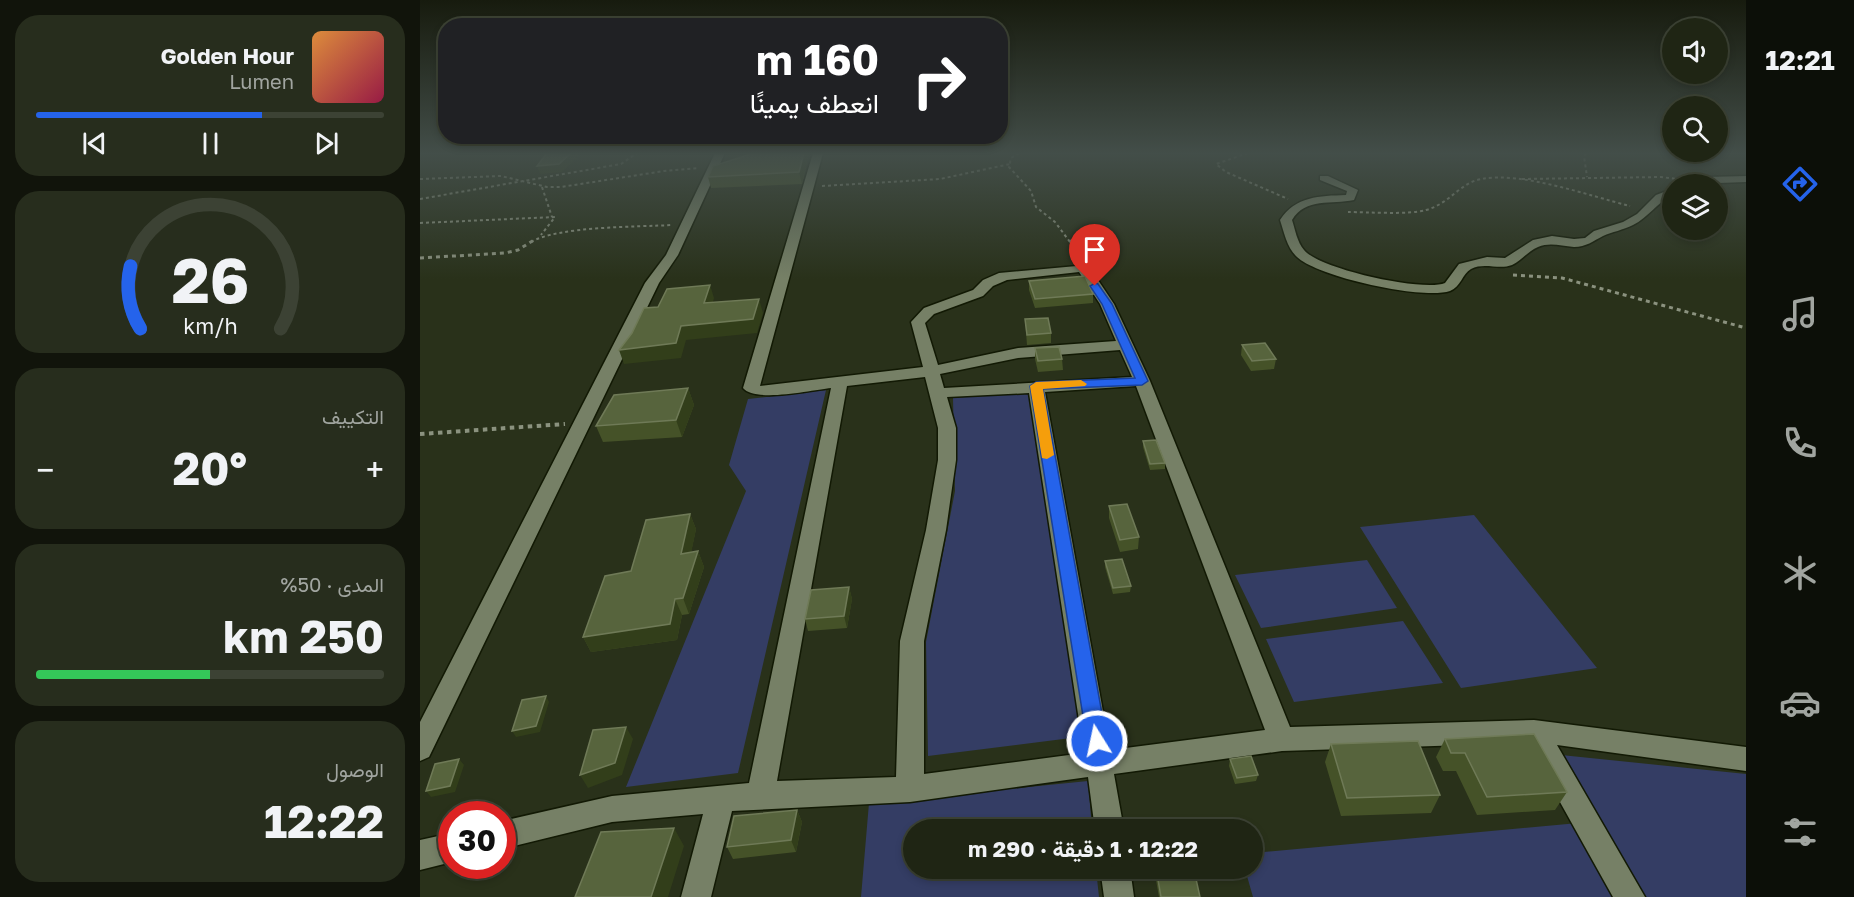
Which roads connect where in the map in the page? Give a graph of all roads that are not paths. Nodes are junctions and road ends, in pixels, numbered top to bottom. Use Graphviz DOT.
graph roads {
  1 [pos="701,195"];
  2 [pos="806,195"];
  3 [pos="1351,195"];
  4 [pos="1662,196"];
  5 [pos="1125,345"];
  6 [pos="933,370"];
  7 [pos="1142,381"];
  8 [pos="840,382"];
  9 [pos="1036,386"];
  10 [pos="938,393"];
  11 [pos="1534,731"];
  12 [pos="1282,739"];
  13 [pos="420,749"];
  14 [pos="1744,761"];
  15 [pos="1101,764"];
  16 [pos="910,789"];
  17 [pos="761,795"];
  18 [pos="720,801"];
  19 [pos="1108,819"];
  20 [pos="516,832"];
  21 [pos="438,850"];
  22 [pos="420,855"];
  23 [pos="1117,879"];
  24 [pos="696,897"];
  25 [pos="1119,897"];
  26 [pos="1630,897"];
  1 -- 13 [label="street"];
  2 -- 8 [label="street"];
  3 -- 4 [label="street"];
  5 -- 6 [label="street"];
  5 -- 6 [label="street"];
  5 -- 7 [label="street"];
  6 -- 8 [label="street"];
  6 -- 10 [label="street"];
  7 -- 9 [label="street"];
  7 -- 12 [label="street"];
  8 -- 17 [label="street"];
  9 -- 10 [label="street"];
  9 -- 15 [label="street"];
  10 -- 16 [label="street"];
  11 -- 12 [label="street"];
  11 -- 14 [label="street"];
  11 -- 26 [label="street"];
  12 -- 15 [label="street"];
  15 -- 16 [label="street"];
  15 -- 19 [label="street"];
  16 -- 17 [label="street"];
  17 -- 18 [label="street"];
  18 -- 20 [label="street"];
  18 -- 24 [label="street"];
  21 -- 22 [label="street"];
  23 -- 25 [label="street"];
}
